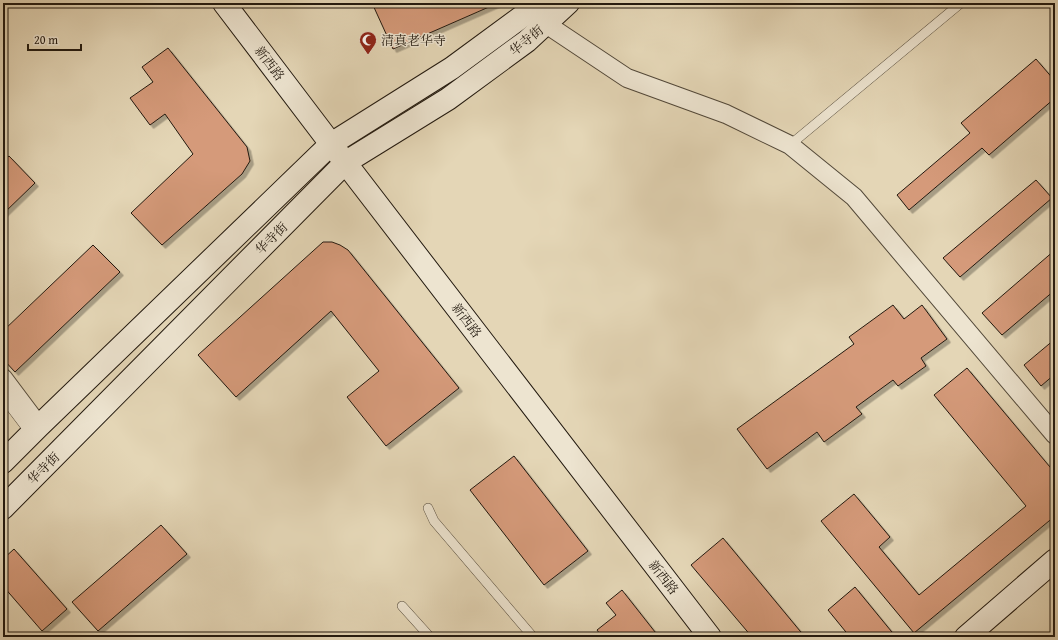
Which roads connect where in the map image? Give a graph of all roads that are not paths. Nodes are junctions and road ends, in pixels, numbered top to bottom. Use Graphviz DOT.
graph roads {
  1 [pos="224,3"];
  2 [pos="538,3"];
  3 [pos="568,3"];
  4 [pos="961,3"];
  5 [pos="546,24"];
  6 [pos="331,144"];
  7 [pos="790,145"];
  8 [pos="346,162"];
  9 [pos="3,378"];
  10 [pos="3,398"];
  11 [pos="35,430"];
  12 [pos="1055,435"];
  13 [pos="3,462"];
  14 [pos="3,508"];
  15 [pos="428,508"];
  16 [pos="1055,560"];
  17 [pos="402,606"];
  18 [pos="430,637"];
  19 [pos="533,637"];
  20 [pos="710,637"];
  21 [pos="966,637"];
  1 -- 6 [label="main road, 新西路"];
  2 -- 6 [label="main road, 华寺街"];
  3 -- 5 [label="main road, 华寺街"];
  4 -- 7 [label="lane"];
  5 -- 7 [label="street"];
  5 -- 8 [label="main road, 华寺街"];
  6 -- 8 [label="main road, 新西路"];
  6 -- 11 [label="main road, 华寺街"];
  7 -- 12 [label="street"];
  8 -- 14 [label="main road, 华寺街"];
  8 -- 20 [label="main road, 新西路"];
  9 -- 11 [label="street"];
  10 -- 11 [label="lane"];
  11 -- 13 [label="main road, 华寺街"];
  15 -- 19 [label="lane"];
  16 -- 21 [label="main road"];
  17 -- 18 [label="lane"];
}
